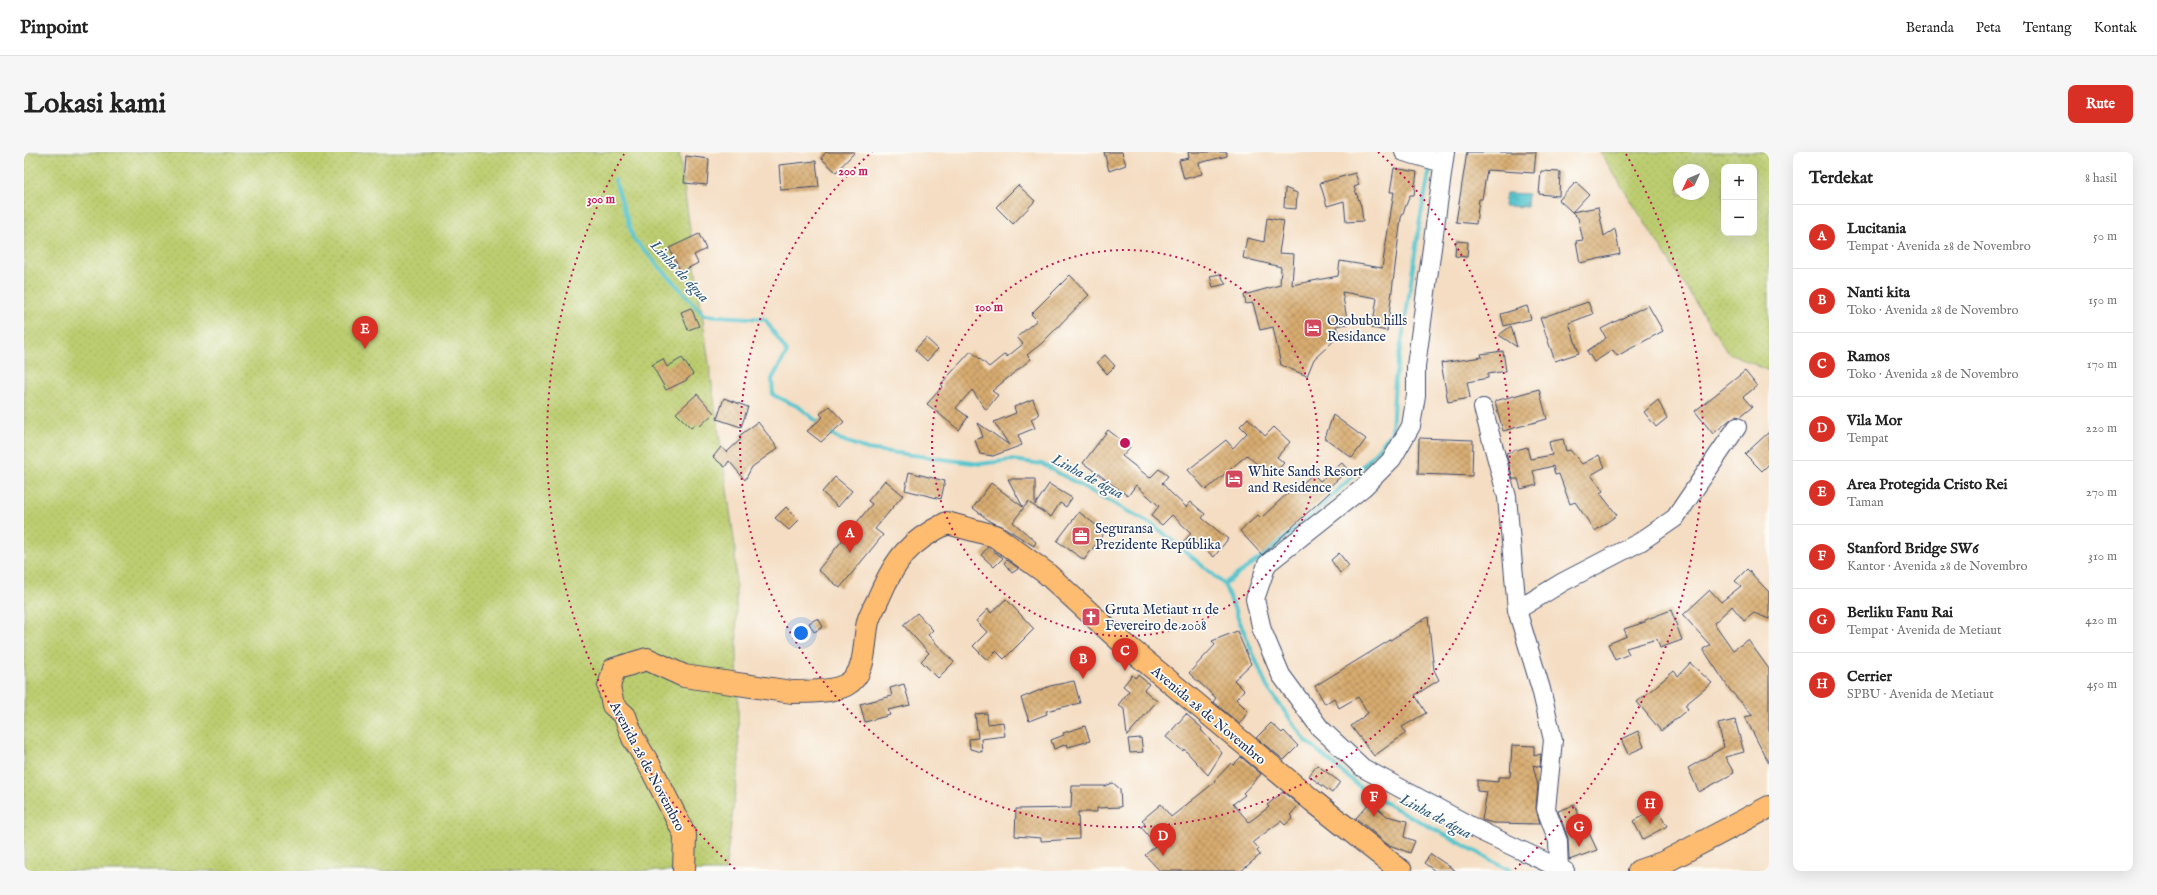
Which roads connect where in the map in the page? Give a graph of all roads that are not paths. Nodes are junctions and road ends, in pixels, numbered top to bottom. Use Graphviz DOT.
graph roads {
  1 [pos="1404,152"];
  2 [pos="1438,158"];
  3 [pos="1483,408"];
  4 [pos="1737,427"];
  5 [pos="1516,610"];
  6 [pos="1769,807"];
  7 [pos="1562,870"];
  8 [pos="684,871"];
  9 [pos="1401,871"];
  10 [pos="1639,871"];
  1 -- 2 [label="street"];
  2 -- 7 [label="street"];
  3 -- 5 [label="street"];
  4 -- 5 [label="street"];
  5 -- 7 [label="street"];
  6 -- 10 [label="main road"];
  8 -- 9 [label="main road, Avenida 28 de Novembro"];
}
